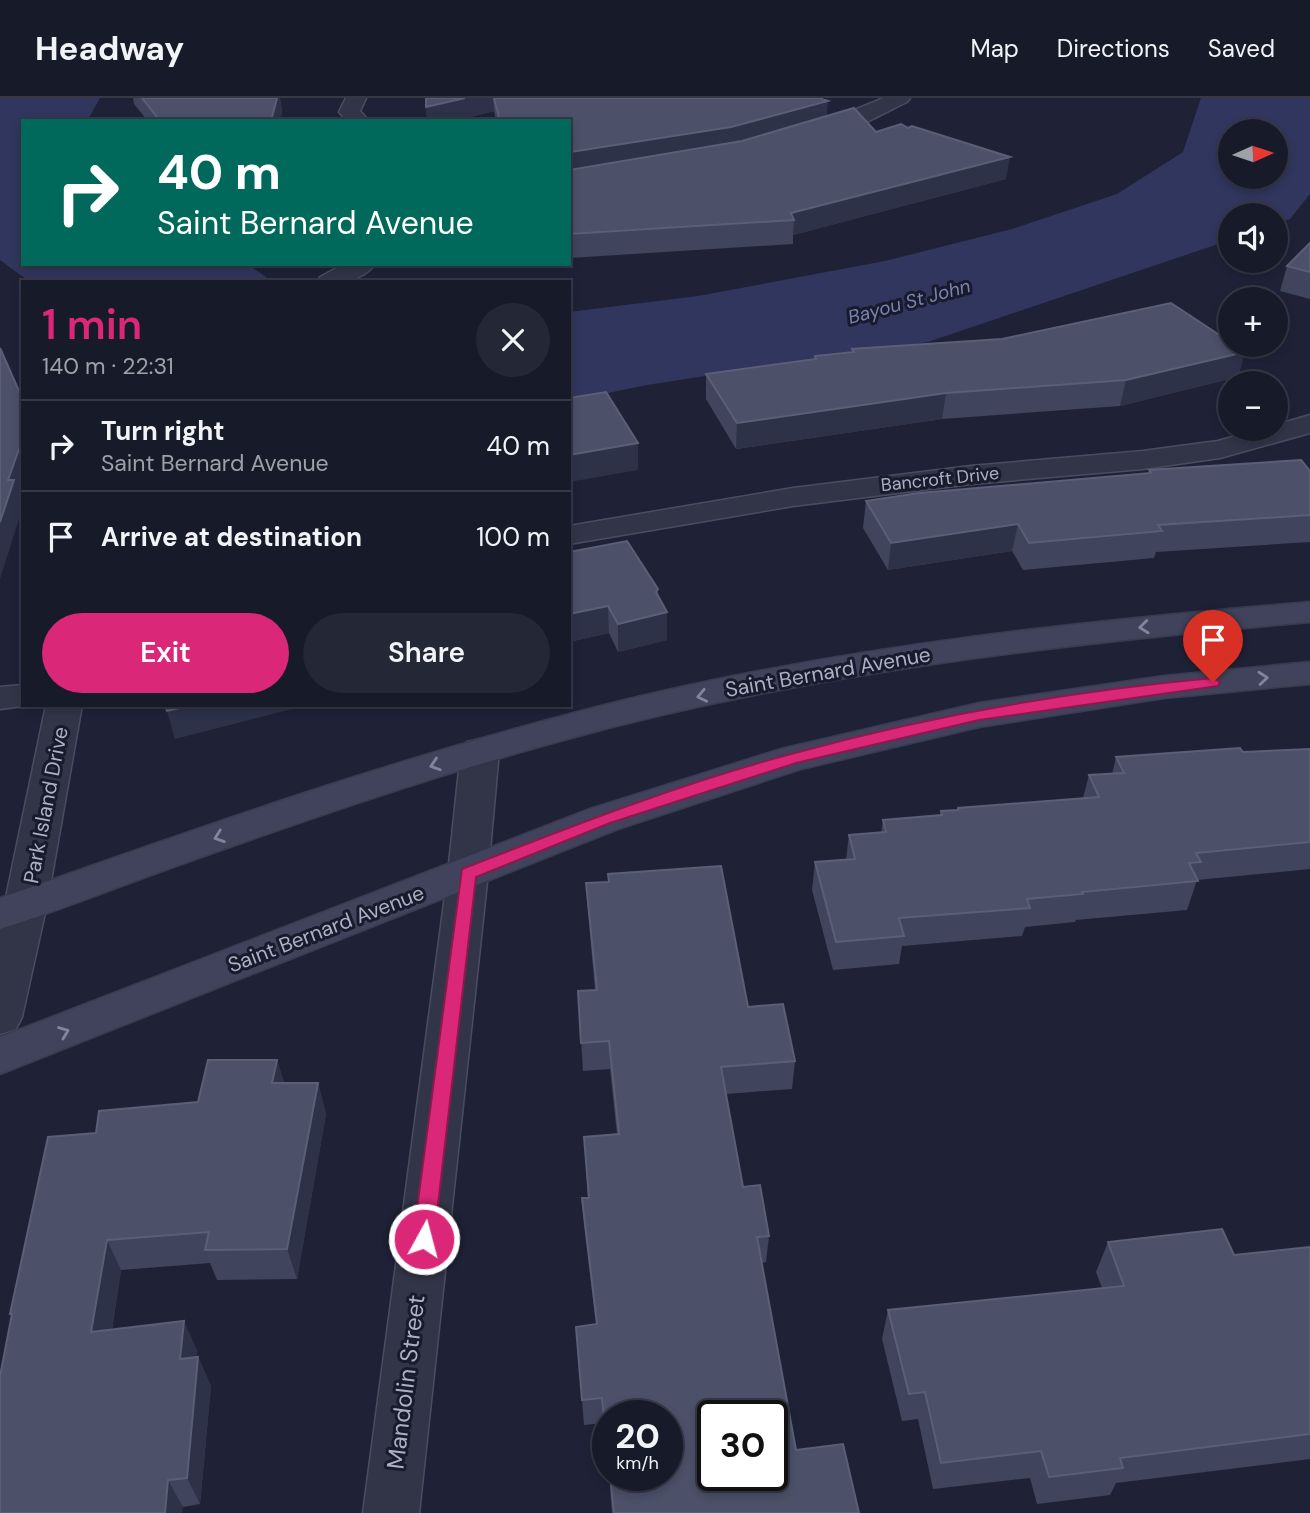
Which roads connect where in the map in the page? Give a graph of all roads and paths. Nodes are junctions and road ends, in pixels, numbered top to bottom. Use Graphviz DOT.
graph roads {
  1 [pos="356,98"];
  2 [pos="900,98"];
  3 [pos="357,119"];
  4 [pos="796,138"];
  5 [pos="359,266"];
  6 [pos="333,280"];
  7 [pos="1310,424"];
  8 [pos="571,535"];
  9 [pos="1310,612"];
  10 [pos="1310,673"];
  11 [pos="21,696"];
  12 [pos="0,698"];
  13 [pos="64,707"];
  14 [pos="480,751"];
  15 [pos="468,873"];
  16 [pos="13,909"];
  17 [pos="0,1017"];
  18 [pos="0,1056"];
  19 [pos="391,1513"];
  1 -- 3 [label="street"];
  2 -- 4 [label="street"];
  5 -- 6 [label="street"];
  7 -- 8 [label="street, Bancroft Drive"];
  9 -- 14 [label="main road, Saint Bernard Avenue, one-way"];
  15 -- 10 [label="main road, Saint Bernard Avenue, one-way"];
  11 -- 12 [label="street"];
  13 -- 16 [label="street, Park Island Drive"];
  14 -- 15 [label="street, Mandolin Street"];
  14 -- 16 [label="main road, Saint Bernard Avenue, one-way"];
  18 -- 15 [label="main road, Saint Bernard Avenue, one-way"];
  15 -- 19 [label="street, Mandolin Street"];
  16 -- 17 [label="street, Park Island Drive"];
}
